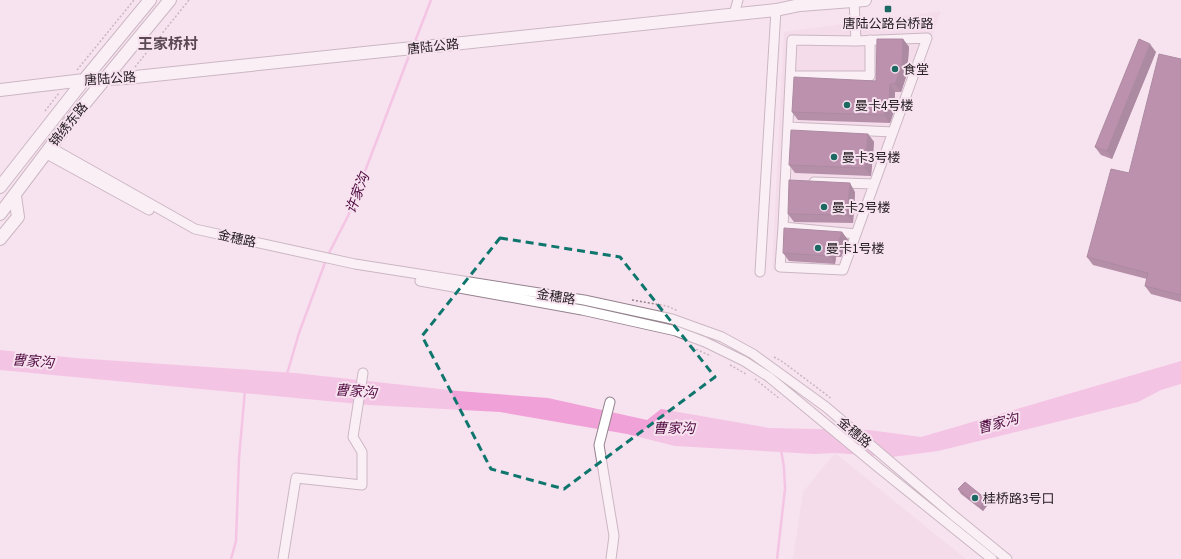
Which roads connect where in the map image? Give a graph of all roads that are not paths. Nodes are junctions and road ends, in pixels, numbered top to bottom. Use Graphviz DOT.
graph roads {
  1 [pos="150,0"];
  2 [pos="170,0"];
  3 [pos="738,0"];
  4 [pos="860,1"];
  5 [pos="776,10"];
  6 [pos="734,14"];
  7 [pos="870,40"];
  8 [pos="856,41"];
  9 [pos="791,76"];
  10 [pos="105,79"];
  11 [pos="84,80"];
  12 [pos="0,90"];
  13 [pos="788,127"];
  14 [pos="893,132"];
  15 [pos="48,150"];
  16 [pos="808,182"];
  17 [pos="874,184"];
  18 [pos="1,185"];
  19 [pos="15,196"];
  20 [pos="0,214"];
  21 [pos="783,227"];
  22 [pos="856,234"];
  23 [pos="0,239"];
  24 [pos="354,266"];
  25 [pos="760,272"];
  26 [pos="363,373"];
  27 [pos="610,402"];
  28 [pos="915,483"];
  29 [pos="908,491"];
  30 [pos="283,559"];
  31 [pos="612,559"];
  32 [pos="992,559"];
  33 [pos="1007,559"];
  1 -- 11 [label="main road, 锦绣东路"];
  2 -- 10 [label="main road, 锦绣东路"];
  3 -- 6 [label="street"];
  4 -- 5 [label="main road, 唐陆公路"];
  4 -- 8 [label="street"];
  5 -- 6 [label="main road, 唐陆公路"];
  5 -- 25 [label="street"];
  6 -- 10 [label="main road, 唐陆公路, bridge"];
  7 -- 8 [label="street"];
  7 -- 9 [label="street"];
  7 -- 14 [label="street"];
  8 -- 9 [label="street"];
  9 -- 13 [label="street"];
  10 -- 11 [label="main road, 唐陆公路"];
  10 -- 15 [label="main road, 锦绣东路"];
  11 -- 12 [label="main road, 唐陆公路"];
  11 -- 18 [label="main road, 锦绣东路"];
  13 -- 14 [label="street"];
  13 -- 21 [label="street"];
  14 -- 17 [label="street"];
  15 -- 19 [label="main road, 锦绣东路"];
  15 -- 24 [label="street, 金穗路"];
  16 -- 17 [label="street"];
  17 -- 22 [label="street"];
  19 -- 20 [label="main road, 锦绣东路"];
  19 -- 23 [label="main road"];
  21 -- 22 [label="street"];
  21 -- 22 [label="street"];
  24 -- 28 [label="street, 金穗路"];
  24 -- 29 [label="street, 金穗路"];
  26 -- 30 [label="street"];
  27 -- 31 [label="street"];
  28 -- 29 [label="street"];
  28 -- 33 [label="street, 金穗路"];
  29 -- 32 [label="street, 金穗路"];
}
